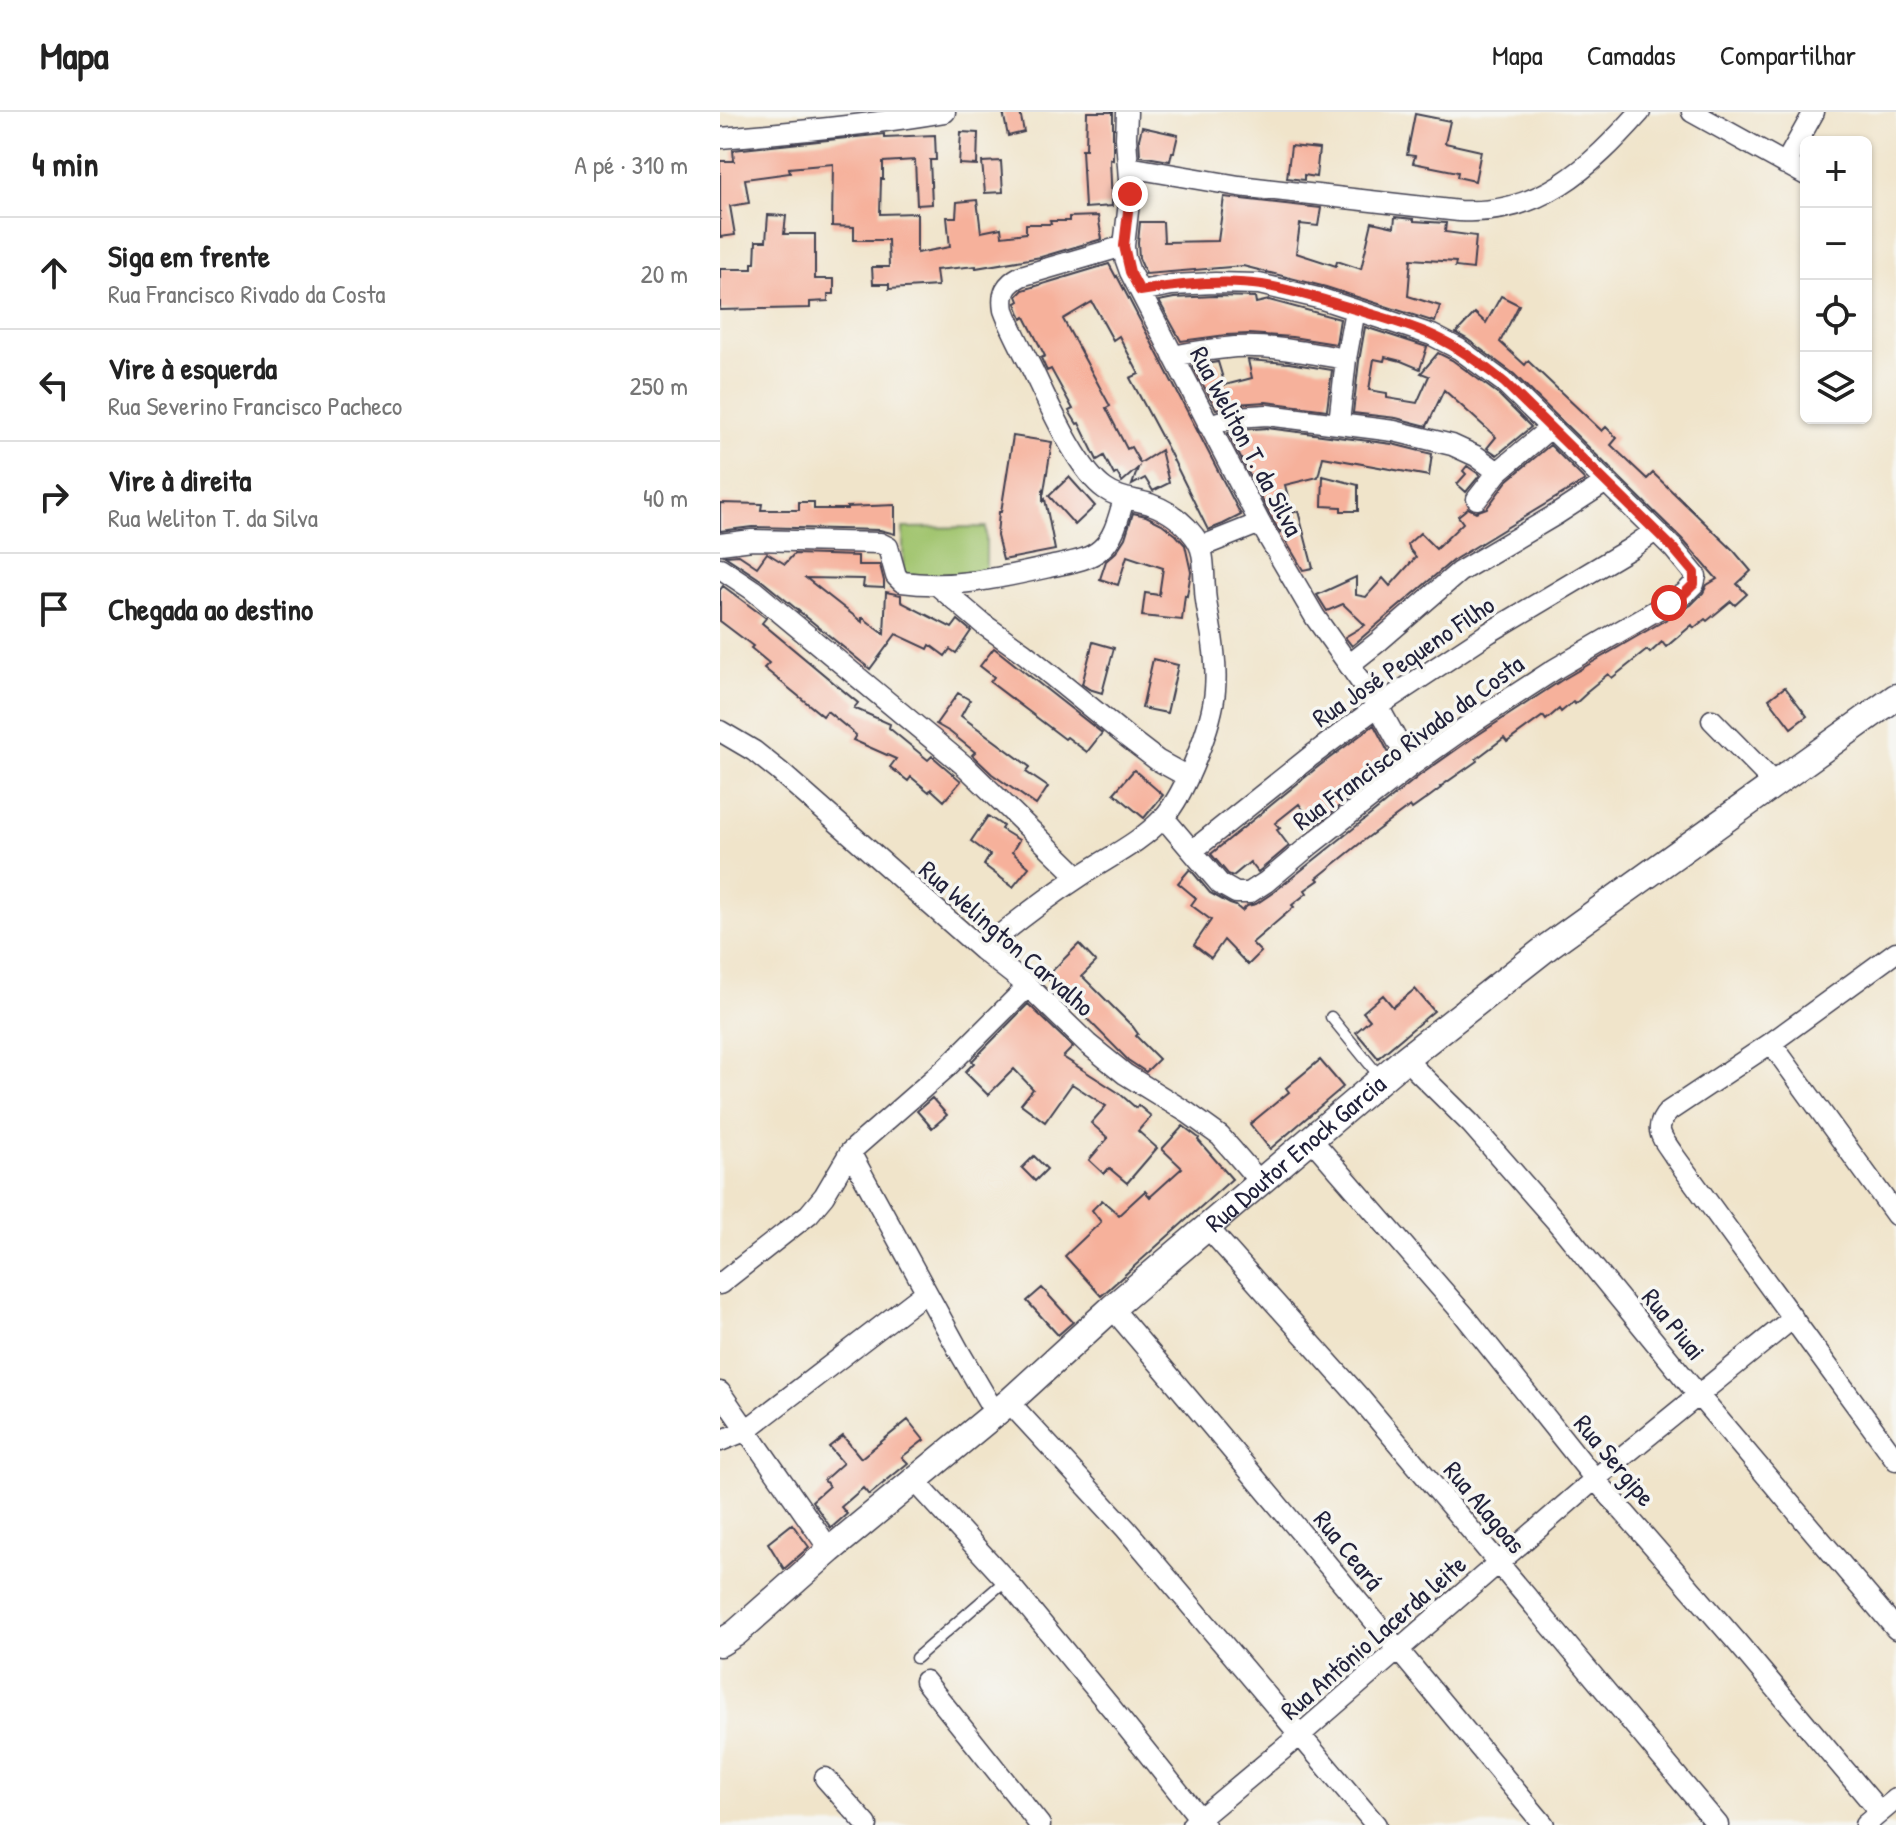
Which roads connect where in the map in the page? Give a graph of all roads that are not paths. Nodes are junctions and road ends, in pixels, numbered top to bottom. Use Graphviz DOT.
graph roads {
  1 [pos="945,112"];
  2 [pos="1127,112"];
  3 [pos="1640,112"];
  4 [pos="1692,112"];
  5 [pos="1814,112"];
  6 [pos="720,138"];
  7 [pos="1785,164"];
  8 [pos="1128,167"];
  9 [pos="1800,172"];
  10 [pos="1124,246"];
  11 [pos="1140,291"];
  12 [pos="1355,310"];
  13 [pos="1173,356"];
  14 [pos="1346,359"];
  15 [pos="1339,423"];
  16 [pos="1208,425"];
  17 [pos="1550,428"];
  18 [pos="1498,472"];
  19 [pos="1606,482"];
  20 [pos="1124,499"];
  21 [pos="1477,499"];
  22 [pos="1260,523"];
  23 [pos="1655,531"];
  24 [pos="720,544"];
  25 [pos="1200,547"];
  26 [pos="720,568"];
  27 [pos="937,585"];
  28 [pos="1349,665"];
  29 [pos="1896,697"];
  30 [pos="1378,706"];
  31 [pos="1712,720"];
  32 [pos="720,731"];
  33 [pos="1411,766"];
  34 [pos="1188,777"];
  35 [pos="1776,785"];
  36 [pos="1164,818"];
  37 [pos="1192,851"];
  38 [pos="1079,877"];
  39 [pos="982,950"];
  40 [pos="1893,962"];
  41 [pos="1028,986"];
  42 [pos="1331,1017"];
  43 [pos="1771,1043"];
  44 [pos="1405,1059"];
  45 [pos="1381,1079"];
  46 [pos="1312,1140"];
  47 [pos="850,1152"];
  48 [pos="1260,1182"];
  49 [pos="1896,1215"];
  50 [pos="1208,1228"];
  51 [pos="720,1284"];
  52 [pos="926,1292"];
  53 [pos="1112,1308"];
  54 [pos="1793,1318"];
  55 [pos="720,1392"];
  56 [pos="1699,1396"];
  57 [pos="1002,1408"];
  58 [pos="745,1431"];
  59 [pos="720,1441"];
  60 [pos="1896,1460"];
  61 [pos="1595,1479"];
  62 [pos="915,1481"];
  63 [pos="830,1550"];
  64 [pos="1498,1563"];
  65 [pos="1006,1580"];
  66 [pos="1896,1629"];
  67 [pos="720,1643"];
  68 [pos="1397,1650"];
  69 [pos="916,1658"];
  70 [pos="925,1681"];
  71 [pos="1300,1735"];
  72 [pos="825,1778"];
  73 [pos="1880,1812"];
  74 [pos="1199,1823"];
  75 [pos="867,1825"];
  76 [pos="1040,1825"];
  77 [pos="1376,1825"];
  78 [pos="1544,1825"];
  79 [pos="1718,1825"];
  1 -- 6 [label="street"];
  2 -- 8 [label="street, Rua Weliton T. da Silva"];
  3 -- 8 [label="street"];
  4 -- 7 [label="street"];
  5 -- 7 [label="street"];
  7 -- 9 [label="street"];
  8 -- 10 [label="street, Rua Weliton T. da Silva"];
  10 -- 11 [label="street, Rua Weliton T. da Silva"];
  10 -- 20 [label="street"];
  11 -- 12 [label="street"];
  11 -- 13 [label="street, Rua Weliton T. da Silva"];
  12 -- 14 [label="street"];
  12 -- 17 [label="street"];
  13 -- 14 [label="street"];
  13 -- 16 [label="street, Rua Weliton T. da Silva"];
  14 -- 15 [label="street"];
  15 -- 16 [label="street"];
  15 -- 18 [label="street"];
  16 -- 22 [label="street, Rua Weliton T. da Silva"];
  17 -- 18 [label="street"];
  17 -- 19 [label="street"];
  18 -- 21 [label="street"];
  19 -- 23 [label="street"];
  19 -- 28 [label="street"];
  20 -- 25 [label="street"];
  20 -- 27 [label="street"];
  22 -- 25 [label="street"];
  22 -- 28 [label="street, Rua Weliton T. da Silva"];
  23 -- 30 [label="street, Rua José Pequeno Filho"];
  23 -- 33 [label="street, Rua Francisco Rivado da Costa"];
  24 -- 27 [label="street"];
  25 -- 34 [label="street"];
  26 -- 38 [label="street"];
  27 -- 34 [label="street"];
  28 -- 30 [label="street, Rua Weliton T. da Silva"];
  29 -- 35 [label="street, Rua Doutor Enock Garcia"];
  30 -- 33 [label="street, Rua Weliton T. da Silva"];
  30 -- 37 [label="street, Rua José Pequeno Filho"];
  31 -- 35 [label="street"];
  32 -- 39 [label="street, Rua Welington Carvalho"];
  33 -- 37 [label="street, Rua Francisco Rivado da Costa"];
  34 -- 36 [label="street"];
  35 -- 44 [label="street, Rua Doutor Enock Garcia"];
  36 -- 37 [label="street, Rua Francisco Rivado da Costa"];
  36 -- 38 [label="street"];
  38 -- 39 [label="street"];
  39 -- 41 [label="street, Rua Welington Carvalho"];
  40 -- 43 [label="street"];
  41 -- 47 [label="street"];
  41 -- 48 [label="street, Rua Welington Carvalho"];
  42 -- 45 [label="lane"];
  43 -- 49 [label="street"];
  43 -- 54 [label="street"];
  44 -- 45 [label="street, Rua Doutor Enock Garcia"];
  44 -- 56 [label="street, Rua Piuai"];
  45 -- 46 [label="street, Rua Doutor Enock Garcia"];
  46 -- 48 [label="street, Rua Doutor Enock Garcia"];
  46 -- 61 [label="street, Rua Sergipe"];
  47 -- 51 [label="street"];
  47 -- 52 [label="street"];
  48 -- 50 [label="street, Rua Doutor Enock Garcia"];
  50 -- 53 [label="street, Rua Doutor Enock Garcia"];
  50 -- 64 [label="street, Rua Alagoas"];
  52 -- 57 [label="street"];
  52 -- 58 [label="street"];
  53 -- 57 [label="street, Rua Doutor Enock Garcia"];
  53 -- 68 [label="street, Rua Ceará"];
  54 -- 56 [label="street, Rua Antônio Lacerda leite"];
  54 -- 60 [label="street"];
  55 -- 58 [label="street"];
  56 -- 61 [label="street, Rua Antônio Lacerda leite"];
  56 -- 66 [label="street, Rua Piuai"];
  57 -- 62 [label="street, Rua Doutor Enock Garcia"];
  57 -- 71 [label="street"];
  58 -- 59 [label="street"];
  58 -- 63 [label="street"];
  61 -- 64 [label="street, Rua Antônio Lacerda leite"];
  61 -- 73 [label="street, Rua Sergipe"];
  62 -- 63 [label="street, Rua Doutor Enock Garcia"];
  62 -- 65 [label="street"];
  63 -- 67 [label="street, Rua Doutor Enock Garcia"];
  64 -- 68 [label="street, Rua Antônio Lacerda leite"];
  64 -- 79 [label="street, Rua Alagoas"];
  65 -- 69 [label="lane"];
  65 -- 74 [label="street"];
  68 -- 71 [label="street, Rua Antônio Lacerda leite"];
  68 -- 78 [label="street, Rua Ceará"];
  70 -- 76 [label="street"];
  71 -- 74 [label="street, Rua Antônio Lacerda leite"];
  71 -- 77 [label="street"];
  72 -- 75 [label="street"];
}
